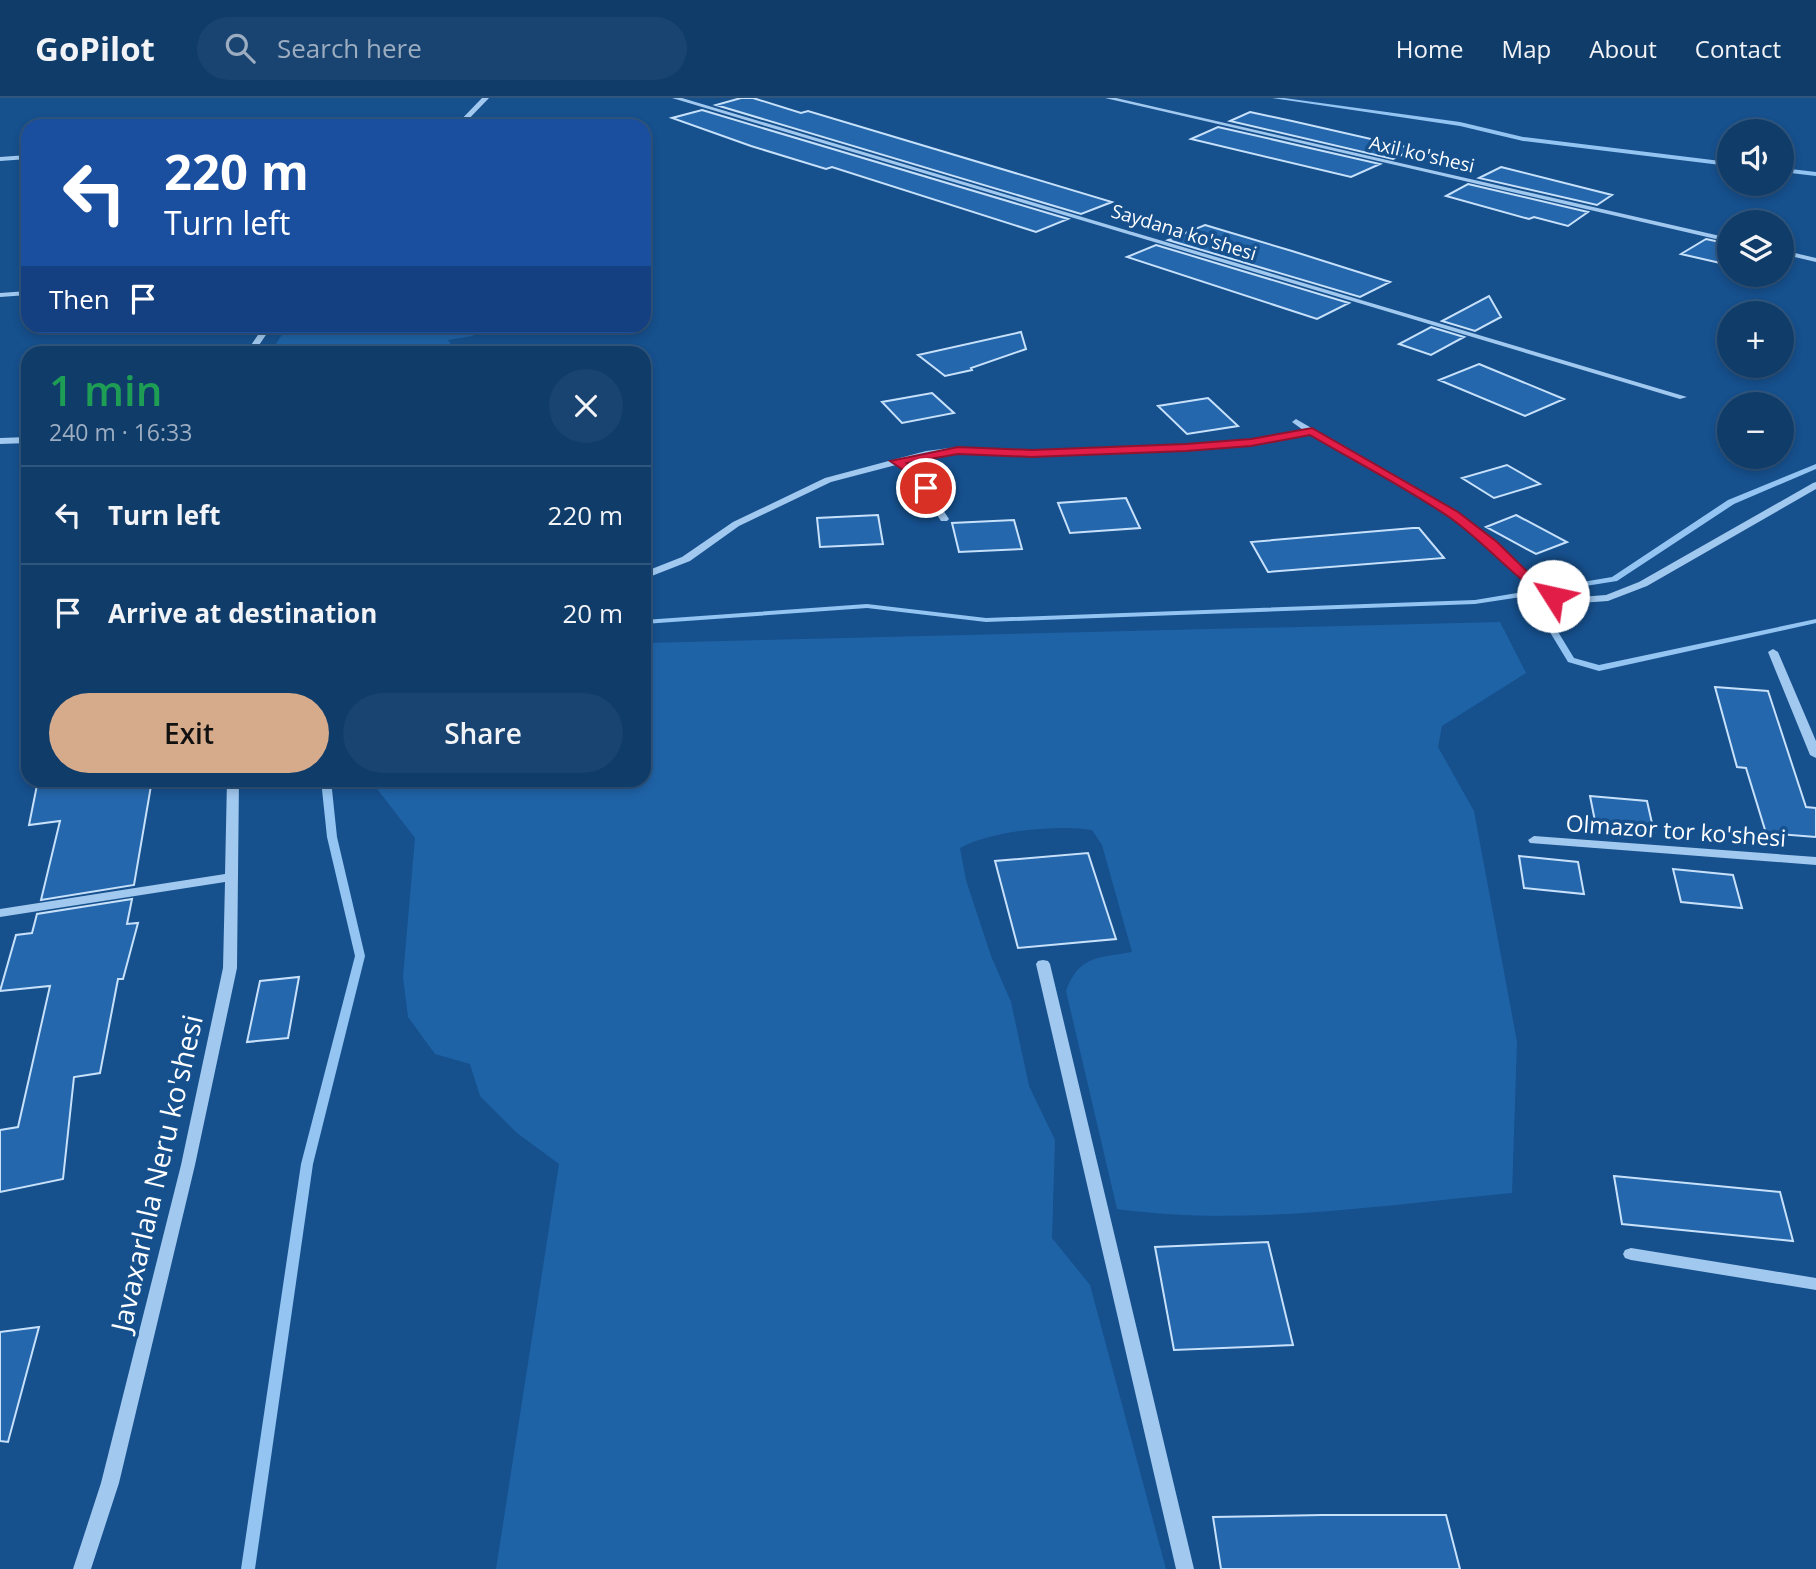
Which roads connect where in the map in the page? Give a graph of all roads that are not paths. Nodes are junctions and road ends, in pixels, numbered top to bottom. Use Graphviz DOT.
graph roads {
  1 [pos="486,98"];
  2 [pos="675,98"];
  3 [pos="1108,98"];
  4 [pos="465,119"];
  5 [pos="21,158"];
  6 [pos="0,159"];
  7 [pos="1717,237"];
  8 [pos="1794,255"];
  9 [pos="1816,260"];
  10 [pos="21,294"];
  11 [pos="0,295"];
  12 [pos="1683,397"];
  13 [pos="1296,422"];
  14 [pos="1312,431"];
  15 [pos="21,440"];
  16 [pos="0,441"];
  17 [pos="896,461"];
  18 [pos="1816,485"];
  19 [pos="944,519"];
  20 [pos="651,573"];
  21 [pos="1773,652"];
  22 [pos="1816,755"];
  23 [pos="233,787"];
  24 [pos="1534,840"];
  25 [pos="1816,861"];
  26 [pos="230,877"];
  27 [pos="0,913"];
  28 [pos="1043,964"];
  29 [pos="1631,1254"];
  30 [pos="1816,1284"];
  31 [pos="82,1569"];
  32 [pos="1185,1569"];
  1 -- 4 [label="street"];
  2 -- 12 [label="street, Saydana ko'shesi"];
  3 -- 7 [label="street, Axil ko'shesi"];
  5 -- 6 [label="street"];
  8 -- 9 [label="street"];
  10 -- 11 [label="street"];
  13 -- 14 [label="street"];
  14 -- 17 [label="street"];
  14 -- 18 [label="street"];
  15 -- 16 [label="street"];
  17 -- 19 [label="street"];
  17 -- 20 [label="street"];
  21 -- 22 [label="street"];
  23 -- 26 [label="street, Javaxarlala Neru ko'shesi"];
  24 -- 25 [label="street, Olmazor tor ko'shesi"];
  26 -- 27 [label="street"];
  26 -- 31 [label="street, Javaxarlala Neru ko'shesi"];
  28 -- 32 [label="street"];
  29 -- 30 [label="street"];
}
